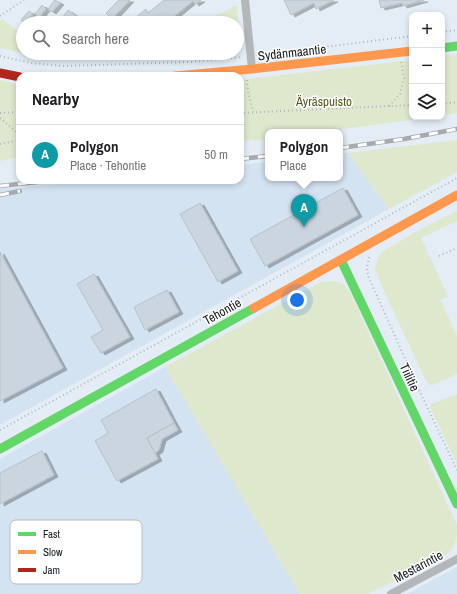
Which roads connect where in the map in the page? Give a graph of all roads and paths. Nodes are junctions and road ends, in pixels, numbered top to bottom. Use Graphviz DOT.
graph roads {
  1 [pos="24,0"];
  2 [pos="245,0"];
  3 [pos="0,16"];
  4 [pos="457,30"];
  5 [pos="445,32"];
  6 [pos="409,36"];
  7 [pos="457,46"];
  8 [pos="445,48"];
  9 [pos="409,52"];
  10 [pos="398,53"];
  11 [pos="258,55"];
  12 [pos="0,56"];
  13 [pos="16,60"];
  14 [pos="18,60"];
  15 [pos="211,60"];
  16 [pos="249,69"];
  17 [pos="217,72"];
  18 [pos="0,73"];
  19 [pos="16,76"];
  20 [pos="457,102"];
  21 [pos="445,104"];
  22 [pos="409,105"];
  23 [pos="389,106"];
  24 [pos="16,112"];
  25 [pos="253,112"];
  26 [pos="0,113"];
  27 [pos="244,113"];
  28 [pos="0,118"];
  29 [pos="16,132"];
  30 [pos="16,141"];
  31 [pos="0,144"];
  32 [pos="457,178"];
  33 [pos="457,195"];
  34 [pos="457,248"];
  35 [pos="370,256"];
  36 [pos="439,256"];
  37 [pos="341,260"];
  38 [pos="0,430"];
  39 [pos="0,449"];
  40 [pos="457,470"];
  41 [pos="456,498"];
  42 [pos="457,559"];
  43 [pos="391,594"];
  1 -- 3 [label="path"];
  2 -- 16 [label="street"];
  4 -- 5 [label="path"];
  6 -- 11 [label="path"];
  7 -- 8 [label="street"];
  9 -- 10 [label="street, Sydänmaantie"];
  10 -- 16 [label="street, Sydänmaantie"];
  10 -- 23 [label="path"];
  12 -- 13 [label="path"];
  14 -- 15 [label="path"];
  16 -- 17 [label="street, Sydänmaantie"];
  16 -- 25 [label="path"];
  18 -- 19 [label="street"];
  20 -- 21 [label="path"];
  22 -- 23 [label="path"];
  23 -- 25 [label="path"];
  24 -- 26 [label="path"];
  25 -- 27 [label="path"];
  28 -- 29 [label="path"];
  30 -- 31 [label="path"];
  32 -- 38 [label="path"];
  33 -- 37 [label="street, Tehontie"];
  34 -- 36 [label="path"];
  35 -- 40 [label="path"];
  37 -- 39 [label="street, Tehontie"];
  37 -- 41 [label="street, Tiilitie"];
  42 -- 43 [label="street, Mestarintie"];
}
